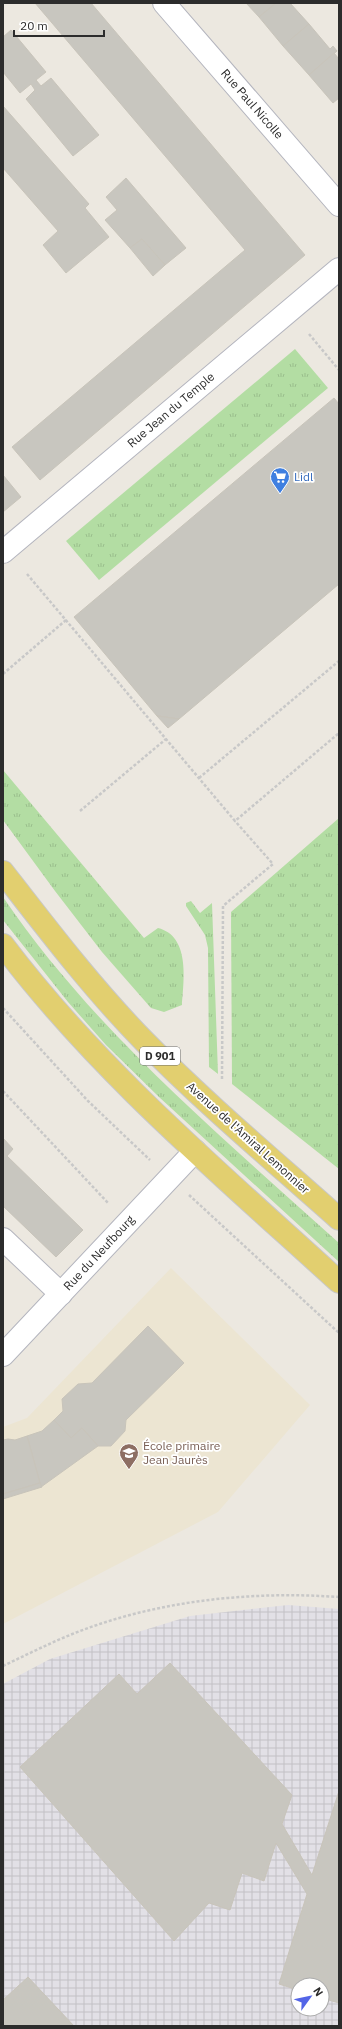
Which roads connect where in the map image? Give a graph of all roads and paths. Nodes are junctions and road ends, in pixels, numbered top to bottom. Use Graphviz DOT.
graph roads {
  1 [pos="164,3"];
  2 [pos="336,195"];
  3 [pos="339,268"];
  4 [pos="309,334"];
  5 [pos="339,370"];
  6 [pos="3,552"];
  7 [pos="27,574"];
  8 [pos="66,620"];
  9 [pos="339,661"];
  10 [pos="3,674"];
  11 [pos="339,733"];
  12 [pos="166,739"];
  13 [pos="199,778"];
  14 [pos="80,811"];
  15 [pos="235,821"];
  16 [pos="3,872"];
  17 [pos="3,945"];
  18 [pos="3,1008"];
  19 [pos="222,1079"];
  20 [pos="3,1091"];
  21 [pos="195,1151"];
  22 [pos="149,1159"];
  23 [pos="194,1200"];
  24 [pos="339,1219"];
  25 [pos="127,1223"];
  26 [pos="3,1239"];
  27 [pos="339,1282"];
  28 [pos="61,1294"];
  29 [pos="339,1333"];
  30 [pos="3,1355"];
  31 [pos="339,1598"];
  32 [pos="3,1666"];
  1 -- 2 [label="street, Rue Paul Nicolle"];
  3 -- 6 [label="street, Rue Jean du Temple"];
  4 -- 5 [label="path"];
  7 -- 8 [label="path"];
  8 -- 10 [label="path"];
  8 -- 12 [label="path"];
  9 -- 13 [label="path"];
  11 -- 15 [label="path"];
  12 -- 13 [label="path"];
  12 -- 14 [label="path"];
  13 -- 15 [label="path"];
  15 -- 19 [label="path"];
  16 -- 24 [label="main road, Avenue de l'Amiral Lemonnier / D 901"];
  17 -- 21 [label="main road"];
  18 -- 22 [label="path"];
  20 -- 25 [label="path"];
  21 -- 25 [label="street, Rue du Neufbourg"];
  21 -- 27 [label="main road"];
  23 -- 29 [label="path"];
  25 -- 28 [label="street, Rue du Neufbourg"];
  26 -- 28 [label="street"];
  28 -- 30 [label="street, Rue du Neufbourg"];
  31 -- 32 [label="path"];
}
